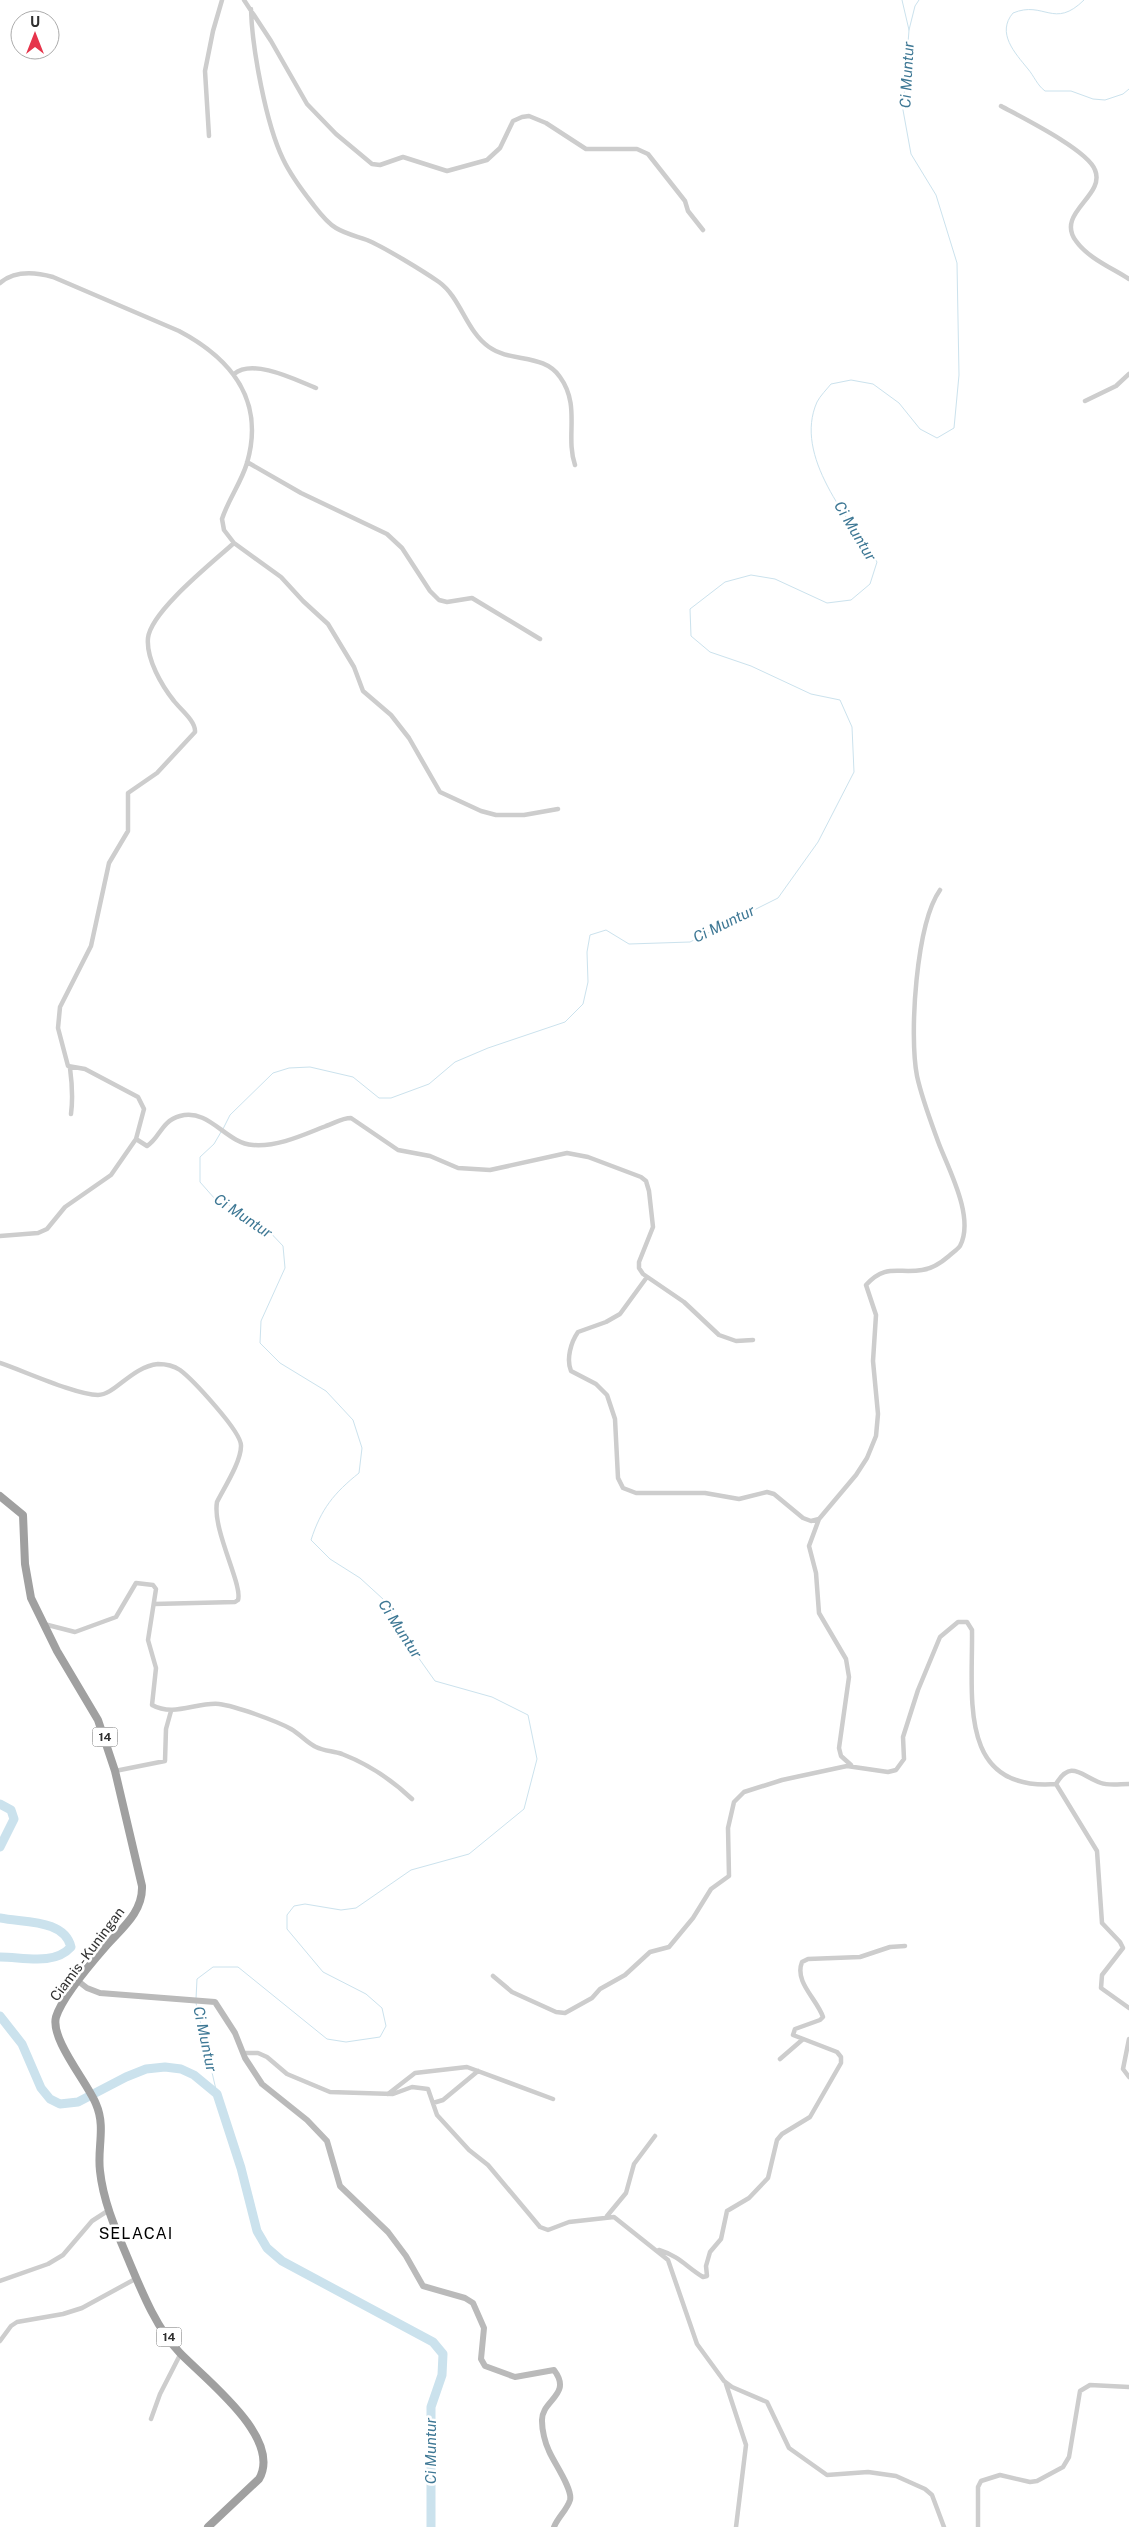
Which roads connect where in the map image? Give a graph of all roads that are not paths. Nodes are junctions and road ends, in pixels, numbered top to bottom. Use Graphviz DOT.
graph roads {
  1 [pos="222,0"];
  2 [pos="244,0"];
  3 [pos="250,7"];
  4 [pos="1001,106"];
  5 [pos="209,136"];
  6 [pos="703,230"];
  7 [pos="1129,278"];
  8 [pos="0,283"];
  9 [pos="234,374"];
  10 [pos="1129,374"];
  11 [pos="316,388"];
  12 [pos="1085,401"];
  13 [pos="248,462"];
  14 [pos="575,465"];
  15 [pos="234,543"];
  16 [pos="540,639"];
  17 [pos="558,809"];
  18 [pos="940,890"];
  19 [pos="70,1068"];
  20 [pos="71,1114"];
  21 [pos="136,1139"];
  22 [pos="0,1236"];
  23 [pos="647,1277"];
  24 [pos="753,1340"];
  25 [pos="0,1363"];
  26 [pos="0,1496"];
  27 [pos="819,1519"];
  28 [pos="154,1604"];
  29 [pos="43,1624"];
  30 [pos="171,1711"];
  31 [pos="851,1765"];
  32 [pos="115,1772"];
  33 [pos="1056,1784"];
  34 [pos="1129,1784"];
  35 [pos="412,1799"];
  36 [pos="905,1946"];
  37 [pos="493,1976"];
  38 [pos="78,1982"];
  39 [pos="1129,2008"];
  40 [pos="1129,2039"];
  41 [pos="802,2040"];
  42 [pos="243,2053"];
  43 [pos="780,2059"];
  44 [pos="478,2071"];
  45 [pos="1129,2077"];
  46 [pos="388,2094"];
  47 [pos="553,2100"];
  48 [pos="432,2103"];
  49 [pos="655,2136"];
  50 [pos="109,2210"];
  51 [pos="607,2216"];
  52 [pos="657,2250"];
  53 [pos="137,2278"];
  54 [pos="0,2281"];
  55 [pos="0,2341"];
  56 [pos="181,2353"];
  57 [pos="724,2381"];
  58 [pos="1129,2387"];
  59 [pos="152,2419"];
  60 [pos="208,2527"];
  61 [pos="554,2527"];
  62 [pos="736,2527"];
  63 [pos="944,2527"];
  64 [pos="978,2527"];
  1 -- 5 [label="street"];
  2 -- 3 [label="street"];
  3 -- 6 [label="street"];
  3 -- 14 [label="street"];
  4 -- 7 [label="street"];
  8 -- 9 [label="street"];
  9 -- 11 [label="street"];
  9 -- 13 [label="street"];
  10 -- 12 [label="street"];
  13 -- 15 [label="street"];
  13 -- 16 [label="street"];
  15 -- 17 [label="street"];
  15 -- 19 [label="street"];
  18 -- 27 [label="street"];
  19 -- 20 [label="street"];
  19 -- 21 [label="street"];
  21 -- 22 [label="street"];
  21 -- 23 [label="street"];
  23 -- 24 [label="street"];
  23 -- 27 [label="street"];
  25 -- 28 [label="street"];
  26 -- 29 [label="highway, Ciamis - Kuningan / 14"];
  27 -- 31 [label="street"];
  28 -- 29 [label="street"];
  28 -- 30 [label="street"];
  29 -- 32 [label="highway, Ciamis - Kuningan / 14"];
  30 -- 32 [label="street"];
  30 -- 35 [label="street"];
  31 -- 33 [label="street"];
  31 -- 37 [label="street"];
  32 -- 38 [label="highway, Ciamis - Kuningan / 14"];
  33 -- 34 [label="street"];
  33 -- 39 [label="street"];
  36 -- 41 [label="street"];
  38 -- 42 [label="main road"];
  38 -- 50 [label="highway, Ciamis - Kuningan / 14"];
  40 -- 45 [label="street"];
  41 -- 43 [label="street"];
  41 -- 52 [label="street"];
  42 -- 46 [label="street"];
  42 -- 61 [label="main road"];
  44 -- 46 [label="street"];
  44 -- 47 [label="street"];
  44 -- 48 [label="street"];
  46 -- 48 [label="street"];
  48 -- 51 [label="street"];
  49 -- 51 [label="street"];
  50 -- 53 [label="highway, Ciamis - Kuningan / 14"];
  50 -- 54 [label="street"];
  51 -- 52 [label="street"];
  52 -- 57 [label="street"];
  53 -- 55 [label="street"];
  53 -- 56 [label="highway, Ciamis - Kuningan / 14"];
  56 -- 59 [label="street"];
  56 -- 60 [label="highway, Ciamis - Kuningan / 14"];
  57 -- 62 [label="street"];
  57 -- 63 [label="street"];
  58 -- 64 [label="street"];
}
